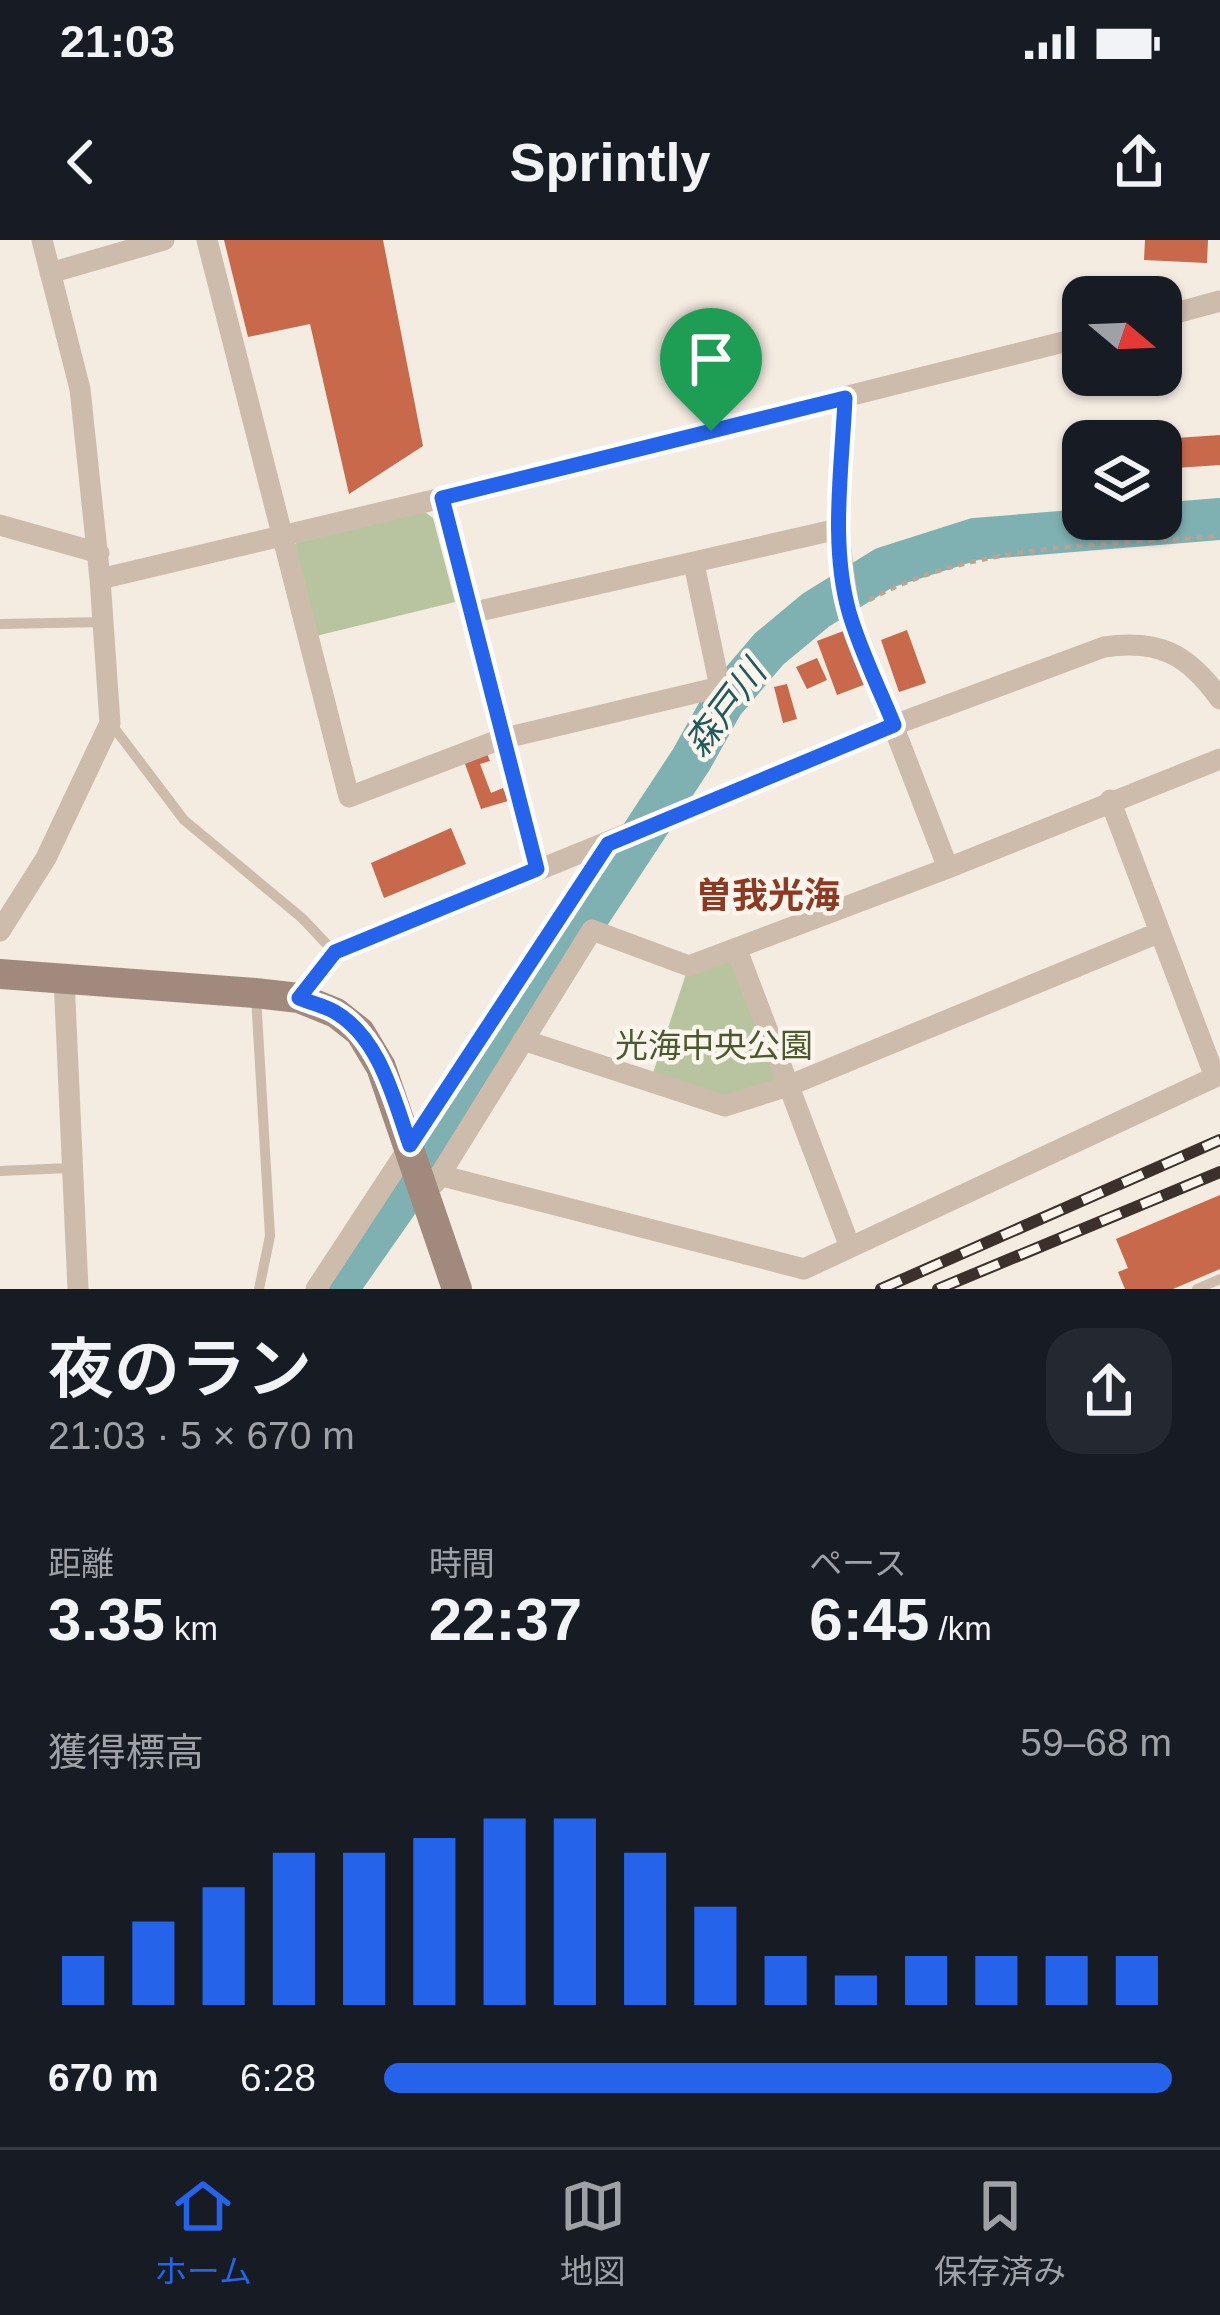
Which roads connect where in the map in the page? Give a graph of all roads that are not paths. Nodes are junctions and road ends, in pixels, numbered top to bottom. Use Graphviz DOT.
graph roads {
  1 [pos="42,240"];
  2 [pos="164,240"];
  3 [pos="207,240"];
  4 [pos="50,273"];
  5 [pos="1220,302"];
  6 [pos="1182,312"];
  7 [pos="1062,342"];
  8 [pos="845,398"];
  9 [pos="442,498"];
  10 [pos="0,525"];
  11 [pos="838,529"];
  12 [pos="285,536"];
  13 [pos="99,553"];
  14 [pos="694,564"];
  15 [pos="100,579"];
  16 [pos="471,613"];
  17 [pos="103,622"];
  18 [pos="0,624"];
  19 [pos="1220,699"];
  20 [pos="110,723"];
  21 [pos="894,725"];
  22 [pos="501,739"];
  23 [pos="1220,759"];
  24 [pos="1110,800"];
  25 [pos="617,839"];
  26 [pos="948,868"];
  27 [pos="537,869"];
  28 [pos="0,931"];
  29 [pos="1158,932"];
  30 [pos="736,950"];
  31 [pos="335,952"];
  32 [pos="0,974"];
  33 [pos="64,978"];
  34 [pos="255,993"];
  35 [pos="299,998"];
  36 [pos="523,1040"];
  37 [pos="788,1086"];
  38 [pos="410,1145"];
  39 [pos="70,1168"];
  40 [pos="0,1172"];
  41 [pos="434,1187"];
  42 [pos="850,1247"];
  43 [pos="1220,1279"];
  44 [pos="78,1289"];
  45 [pos="259,1289"];
  46 [pos="316,1289"];
  47 [pos="457,1289"];
  48 [pos="1197,1289"];
  1 -- 4 [label="street"];
  2 -- 4 [label="street"];
  3 -- 12 [label="street"];
  4 -- 13 [label="street"];
  5 -- 6 [label="street"];
  7 -- 8 [label="street"];
  8 -- 9 [label="street"];
  8 -- 11 [label="street"];
  9 -- 12 [label="street"];
  9 -- 16 [label="street"];
  10 -- 13 [label="street"];
  11 -- 14 [label="street"];
  11 -- 21 [label="street"];
  12 -- 15 [label="street"];
  12 -- 22 [label="street"];
  13 -- 15 [label="street"];
  14 -- 16 [label="street"];
  14 -- 22 [label="street"];
  15 -- 17 [label="street"];
  16 -- 22 [label="street"];
  17 -- 18 [label="lane"];
  17 -- 20 [label="street"];
  19 -- 21 [label="street"];
  20 -- 28 [label="street"];
  20 -- 31 [label="lane"];
  21 -- 25 [label="street"];
  21 -- 26 [label="street"];
  22 -- 27 [label="street"];
  23 -- 24 [label="street"];
  24 -- 26 [label="street"];
  24 -- 29 [label="street"];
  25 -- 27 [label="street"];
  25 -- 38 [label="street"];
  26 -- 30 [label="street"];
  27 -- 31 [label="street"];
  29 -- 37 [label="street"];
  29 -- 42 [label="street"];
  30 -- 36 [label="street"];
  30 -- 37 [label="street"];
  31 -- 35 [label="street"];
  32 -- 33 [label="main road"];
  33 -- 34 [label="main road"];
  33 -- 39 [label="street"];
  34 -- 35 [label="main road"];
  34 -- 45 [label="lane"];
  35 -- 38 [label="main road"];
  36 -- 37 [label="street"];
  36 -- 41 [label="street"];
  37 -- 42 [label="street"];
  38 -- 41 [label="main road"];
  38 -- 46 [label="street"];
  39 -- 40 [label="lane"];
  39 -- 44 [label="street"];
  41 -- 42 [label="street"];
  41 -- 47 [label="main road"];
  43 -- 48 [label="lane"];
}
